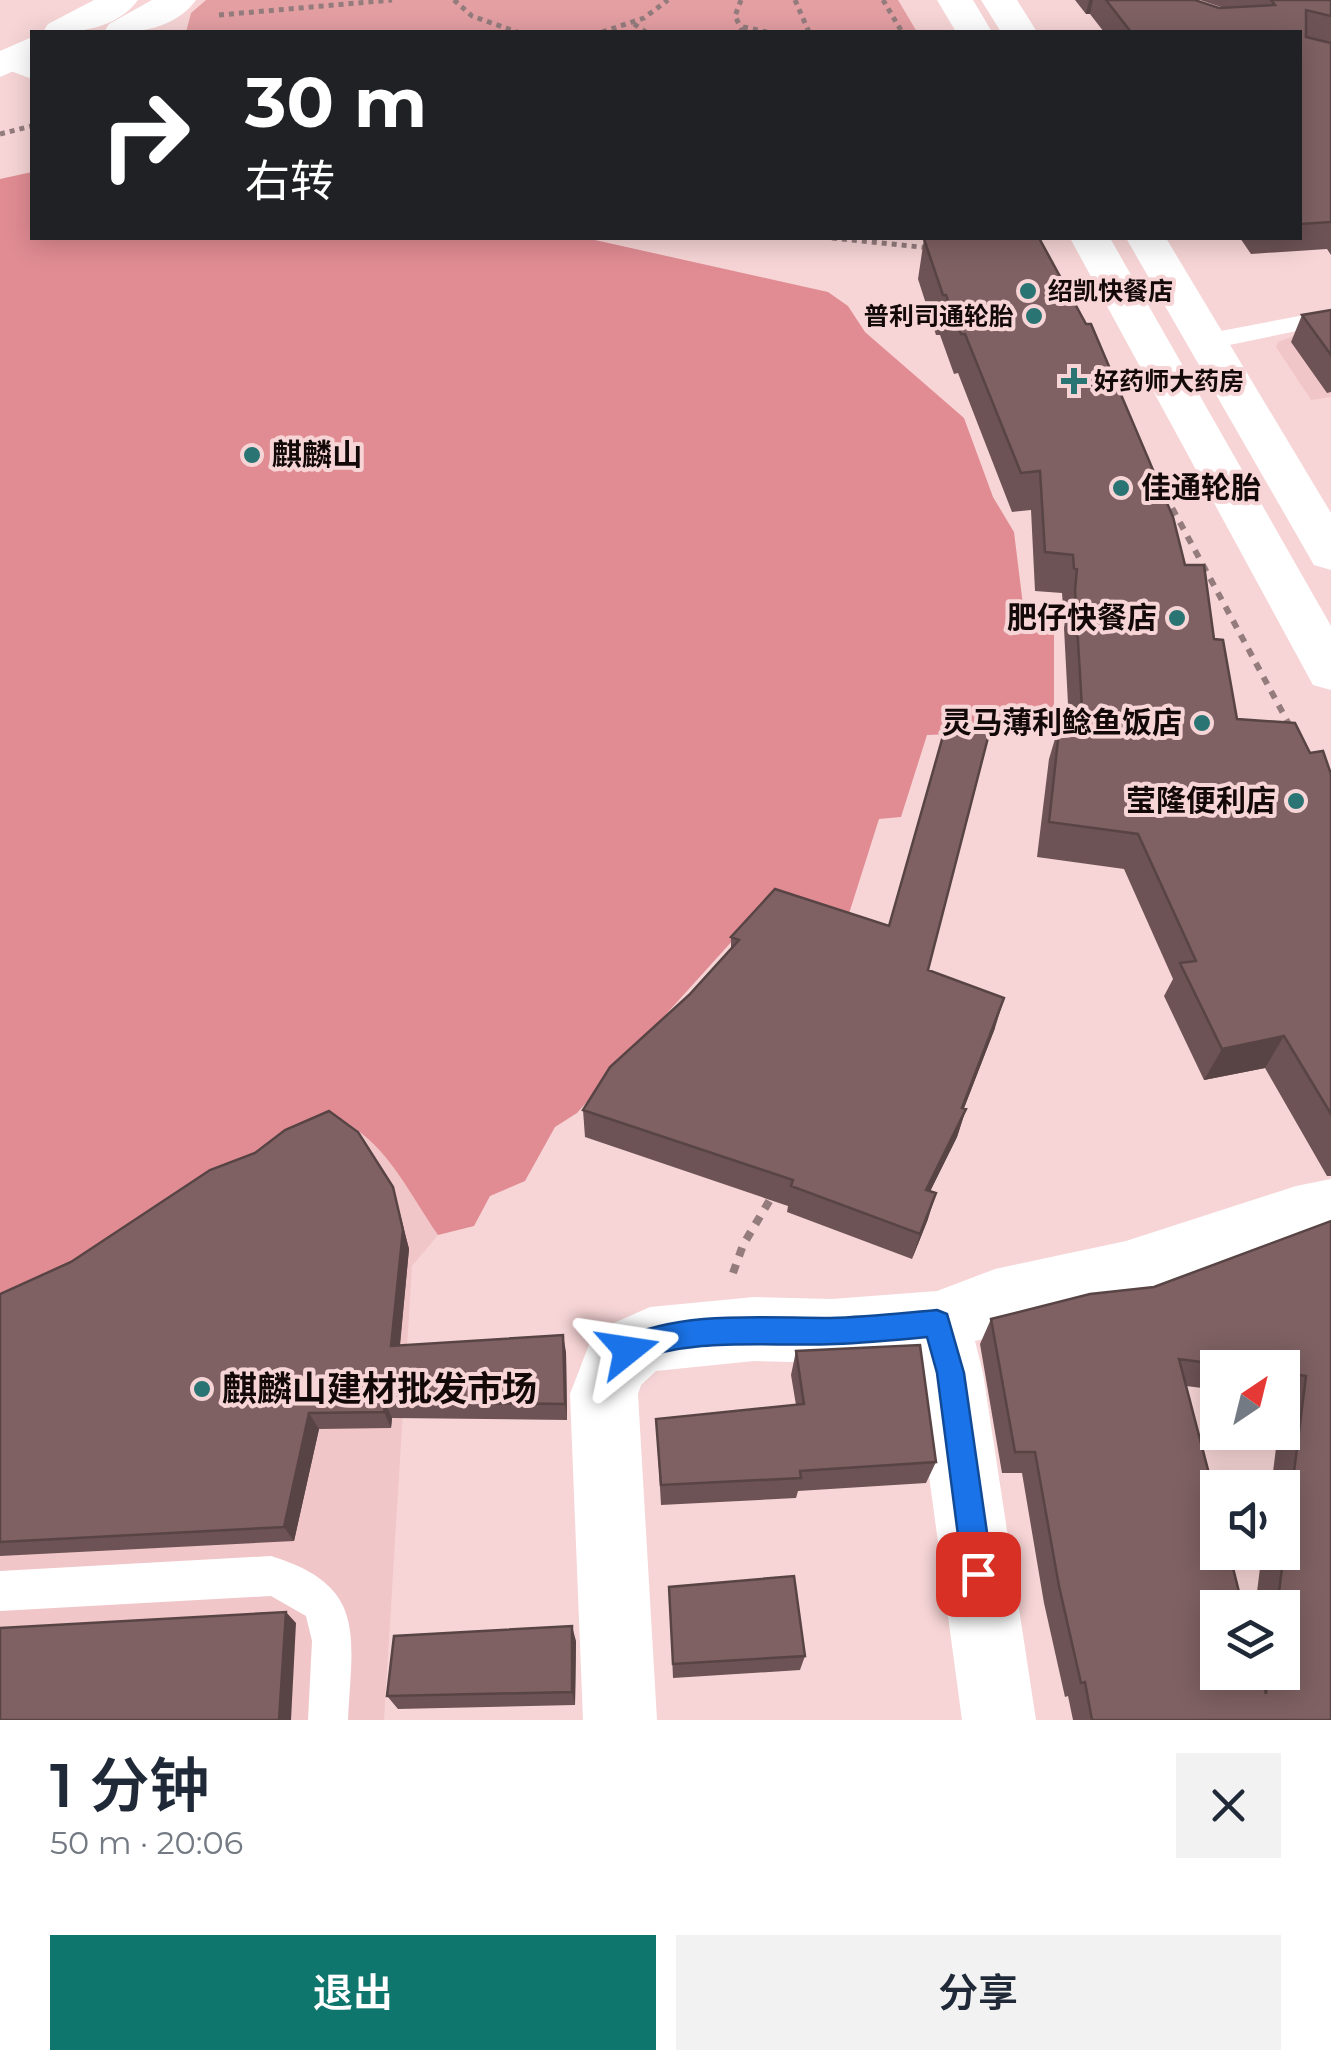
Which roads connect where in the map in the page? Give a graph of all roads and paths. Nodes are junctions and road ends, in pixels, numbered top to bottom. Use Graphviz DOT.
graph roads {
  1 [pos="120,0"];
  2 [pos="178,0"];
  3 [pos="392,0"];
  4 [pos="454,0"];
  5 [pos="668,0"];
  6 [pos="741,0"];
  7 [pos="795,0"];
  8 [pos="883,0"];
  9 [pos="955,0"];
  10 [pos="1000,0"];
  11 [pos="216,15"];
  12 [pos="633,23"];
  13 [pos="65,30"];
  14 [pos="126,30"];
  15 [pos="511,30"];
  16 [pos="609,30"];
  17 [pos="643,30"];
  18 [pos="743,30"];
  19 [pos="809,30"];
  20 [pos="901,30"];
  21 [pos="973,30"];
  22 [pos="1018,30"];
  23 [pos="22,65"];
  24 [pos="0,100"];
  25 [pos="30,126"];
  26 [pos="0,134"];
  27 [pos="853,240"];
  28 [pos="1091,240"];
  29 [pos="1147,240"];
  30 [pos="937,248"];
  31 [pos="1331,317"];
  32 [pos="1210,341"];
  33 [pos="1157,480"];
  34 [pos="1331,552"];
  35 [pos="1331,671"];
  36 [pos="1294,733"];
  37 [pos="779,1183"];
  38 [pos="1331,1209"];
  39 [pos="937,1323"];
  40 [pos="754,1329"];
  41 [pos="0,1591"];
  42 [pos="328,1720"];
  43 [pos="620,1720"];
  44 [pos="998,1720"];
  1 -- 13 [label="main road"];
  2 -- 14 [label="main road"];
  3 -- 11 [label="path"];
  4 -- 15 [label="path"];
  5 -- 12 [label="path"];
  6 -- 18 [label="path"];
  7 -- 19 [label="path"];
  8 -- 20 [label="path"];
  9 -- 21 [label="main road"];
  10 -- 22 [label="main road"];
  12 -- 16 [label="path"];
  12 -- 17 [label="path"];
  23 -- 24 [label="main road"];
  25 -- 26 [label="path"];
  27 -- 30 [label="path"];
  28 -- 35 [label="main road"];
  29 -- 32 [label="main road"];
  31 -- 32 [label="lane"];
  32 -- 34 [label="main road"];
  33 -- 36 [label="path"];
  37 -- 40 [label="path"];
  38 -- 39 [label="main road"];
  39 -- 40 [label="main road"];
  39 -- 44 [label="main road"];
  40 -- 43 [label="main road"];
  41 -- 42 [label="lane"];
}
